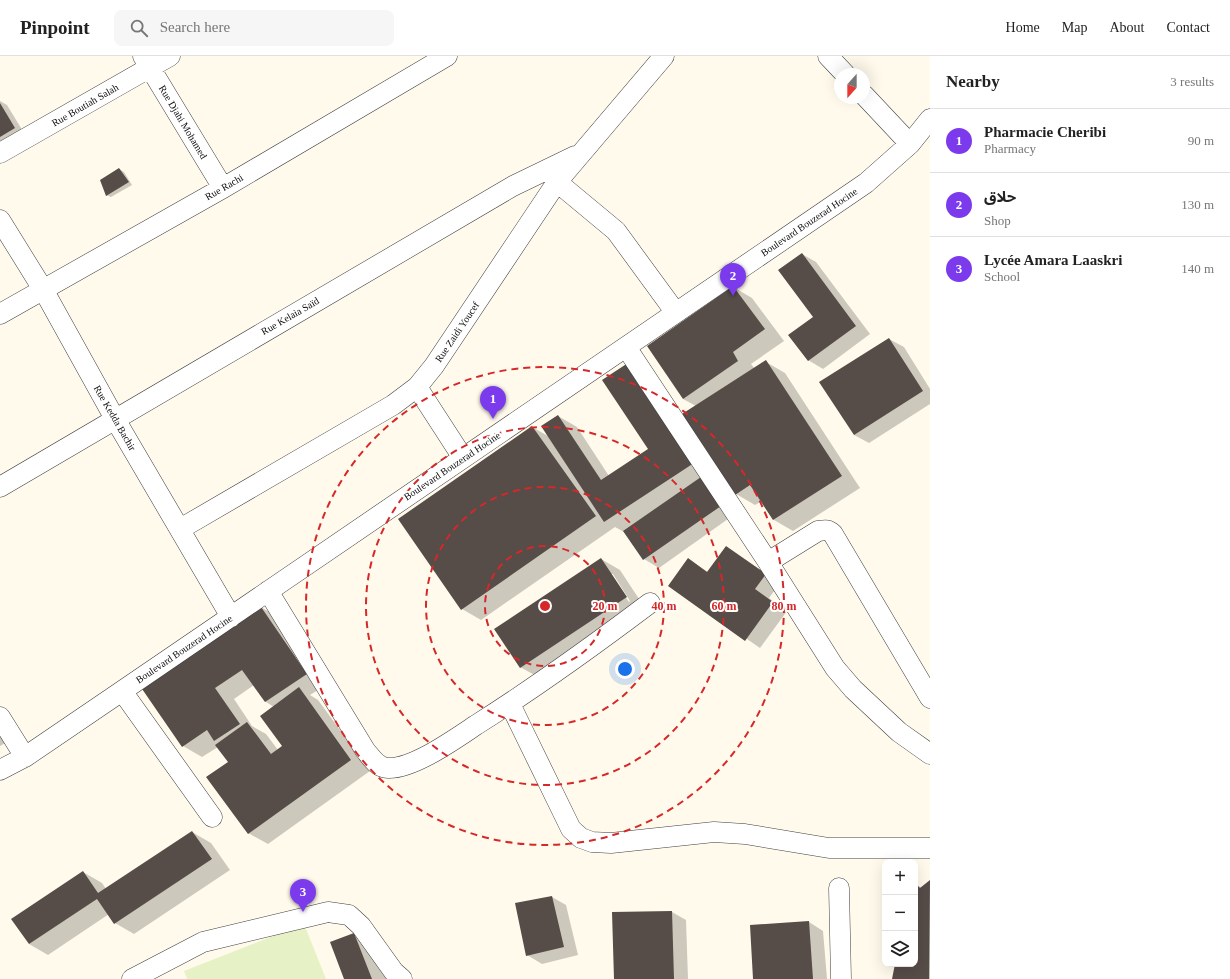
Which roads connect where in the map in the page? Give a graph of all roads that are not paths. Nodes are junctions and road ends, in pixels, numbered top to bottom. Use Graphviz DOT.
graph roads {
  1 [pos="170,56"];
  2 [pos="447,56"];
  3 [pos="664,56"];
  4 [pos="828,56"];
  5 [pos="147,62"];
  6 [pos="839,68"];
  7 [pos="870,101"];
  8 [pos="930,119"];
  9 [pos="910,144"];
  10 [pos="583,152"];
  11 [pos="0,153"];
  12 [pos="557,182"];
  13 [pos="223,188"];
  14 [pos="0,220"];
  15 [pos="44,291"];
  16 [pos="676,313"];
  17 [pos="0,314"];
  18 [pos="626,347"];
  19 [pos="418,387"];
  20 [pos="115,419"];
  21 [pos="463,458"];
  22 [pos="0,487"];
  23 [pos="180,529"];
  24 [pos="768,562"];
  25 [pos="268,591"];
  26 [pos="650,603"];
  27 [pos="231,616"];
  28 [pos="122,691"];
  29 [pos="930,698"];
  30 [pos="510,704"];
  31 [pos="0,717"];
  32 [pos="930,754"];
  33 [pos="25,757"];
  34 [pos="0,770"];
  35 [pos="212,817"];
  36 [pos="930,848"];
  37 [pos="839,888"];
  38 [pos="145,976"];
  39 [pos="402,979"];
  40 [pos="841,979"];
  1 -- 5 [label="street, Rue Boutiah Salah"];
  2 -- 13 [label="street, Rue Rachi"];
  3 -- 10 [label="street, Rue Zaidi Youcef"];
  4 -- 6 [label="street"];
  5 -- 11 [label="street, Rue Boutiah Salah"];
  5 -- 13 [label="street, Rue Djahi Mohamed"];
  7 -- 9 [label="street"];
  8 -- 9 [label="street, Boulevard Bouzerad Hocine"];
  9 -- 16 [label="street, Boulevard Bouzerad Hocine"];
  10 -- 12 [label="street, Rue Zaidi Youcef"];
  10 -- 20 [label="street, Rue Kelaia Saïd"];
  12 -- 16 [label="street"];
  12 -- 19 [label="street, Rue Zaidi Youcef"];
  13 -- 15 [label="street, Rue Rachi"];
  14 -- 15 [label="street, Rue Kedda Bachir"];
  15 -- 17 [label="street, Rue Rachi"];
  15 -- 20 [label="street, Rue Kedda Bachir"];
  16 -- 18 [label="street, Boulevard Bouzerad Hocine"];
  18 -- 21 [label="street, Boulevard Bouzerad Hocine"];
  18 -- 24 [label="street"];
  19 -- 21 [label="street"];
  19 -- 23 [label="street, Rue Zaidi Youcef"];
  20 -- 22 [label="street, Rue Kelaia Saïd"];
  20 -- 23 [label="street, Rue Kedda Bachir"];
  21 -- 25 [label="street, Boulevard Bouzerad Hocine"];
  23 -- 27 [label="street, Rue Kedda Bachir"];
  24 -- 29 [label="street"];
  24 -- 32 [label="street"];
  25 -- 27 [label="street, Boulevard Bouzerad Hocine"];
  25 -- 30 [label="street"];
  26 -- 30 [label="street"];
  27 -- 28 [label="street, Boulevard Bouzerad Hocine"];
  28 -- 33 [label="street, Boulevard Bouzerad Hocine"];
  28 -- 35 [label="street"];
  30 -- 36 [label="street"];
  31 -- 33 [label="street"];
  33 -- 34 [label="street, Boulevard Bouzerad Hocine"];
  37 -- 40 [label="street"];
  38 -- 39 [label="street"];
}
